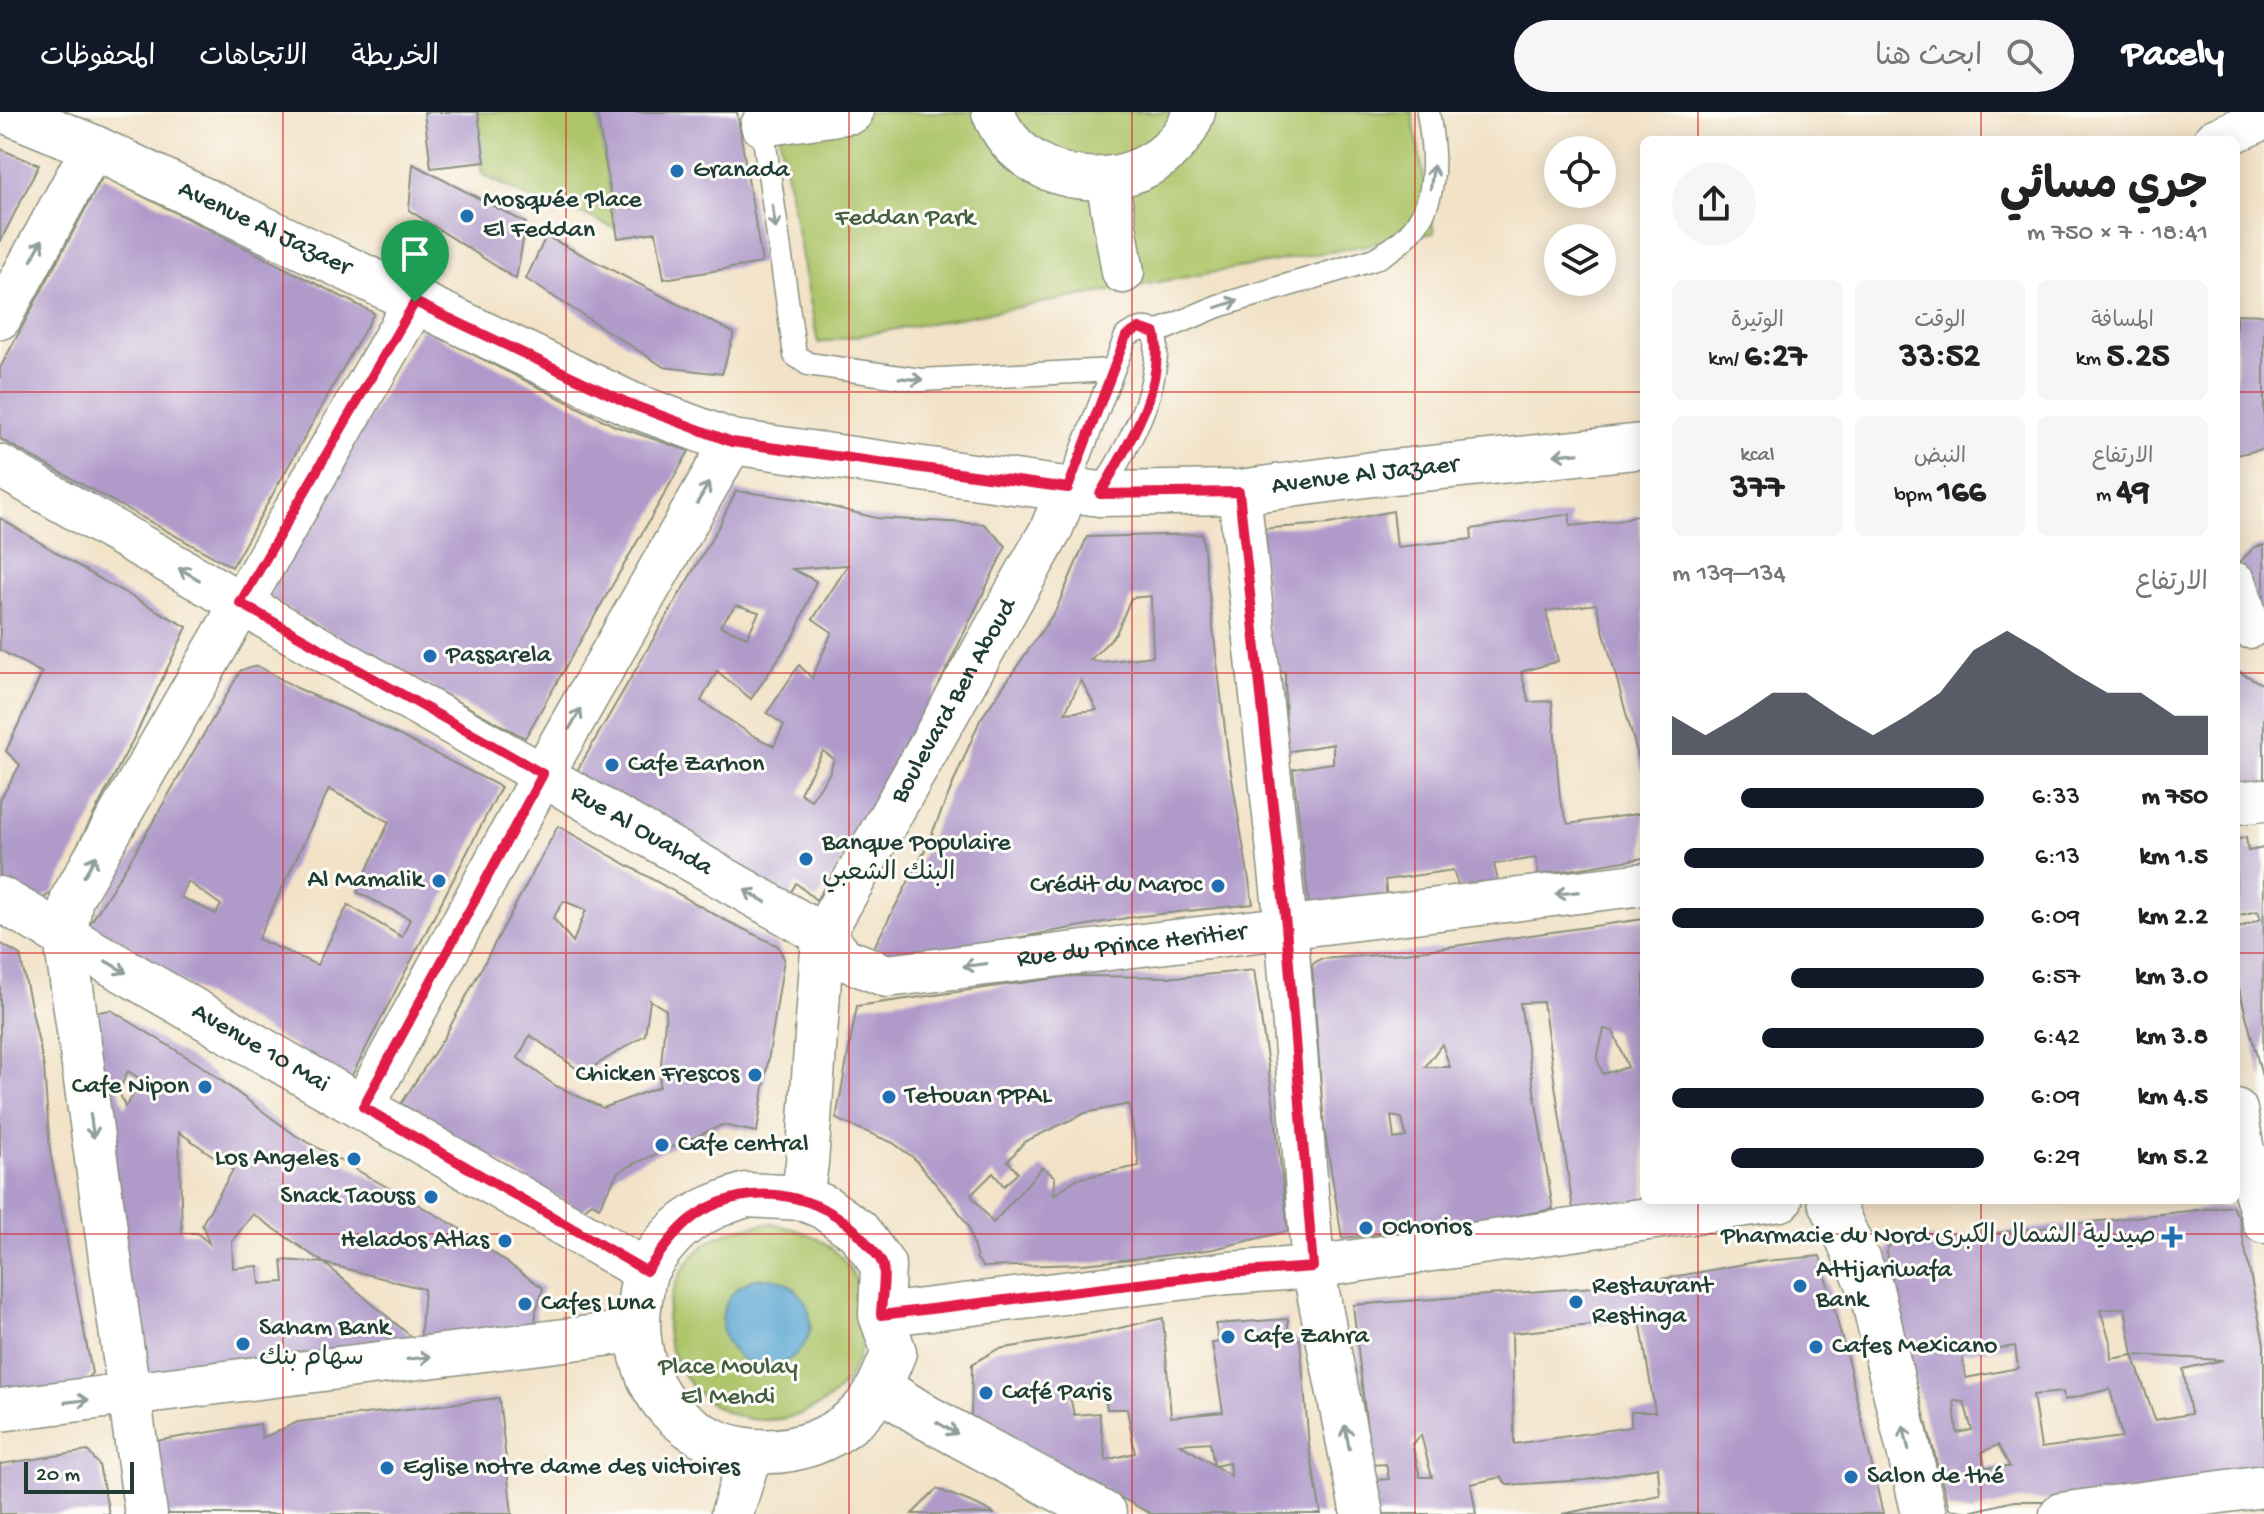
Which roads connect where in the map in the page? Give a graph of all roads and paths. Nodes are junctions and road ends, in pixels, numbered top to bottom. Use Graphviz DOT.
graph roads {
  1 [pos="852,112"];
  2 [pos="993,112"];
  3 [pos="1194,112"];
  4 [pos="1428,112"];
  5 [pos="24,115"];
  6 [pos="761,118"];
  7 [pos="2264,118"];
  8 [pos="2224,136"];
  9 [pos="93,147"];
  10 [pos="1107,179"];
  11 [pos="1123,272"];
  12 [pos="415,302"];
  13 [pos="0,318"];
  14 [pos="1155,333"];
  15 [pos="1112,370"];
  16 [pos="732,442"];
  17 [pos="1640,446"];
  18 [pos="0,466"];
  19 [pos="1084,491"];
  20 [pos="1239,492"];
  21 [pos="2240,596"];
  22 [pos="240,603"];
  23 [pos="2250,627"];
  24 [pos="543,774"];
  25 [pos="2264,800"];
  26 [pos="2240,803"];
  27 [pos="1640,884"];
  28 [pos="0,899"];
  29 [pos="1286,926"];
  30 [pos="823,935"];
  31 [pos="65,938"];
  32 [pos="363,1107"];
  33 [pos="2244,1137"];
  34 [pos="802,1198"];
  35 [pos="1753,1204"];
  36 [pos="1832,1204"];
  37 [pos="2264,1222"];
  38 [pos="1313,1267"];
  39 [pos="646,1271"];
  40 [pos="881,1315"];
  41 [pos="637,1331"];
  42 [pos="880,1388"];
  43 [pos="129,1395"];
  44 [pos="0,1410"];
  45 [pos="751,1452"];
  46 [pos="2264,1486"];
  47 [pos="146,1514"];
  48 [pos="732,1514"];
  49 [pos="1104,1514"];
  50 [pos="1362,1514"];
  51 [pos="1924,1514"];
  52 [pos="2061,1514"];
  1 -- 6 [label="street"];
  2 -- 10 [label="street"];
  3 -- 10 [label="street"];
  14 -- 4 [label="lane, one-way"];
  5 -- 9 [label="main road, Avenue Al Jazaer"];
  6 -- 15 [label="lane, one-way"];
  7 -- 8 [label="street"];
  9 -- 12 [label="main road, Avenue Al Jazaer"];
  13 -- 9 [label="street, one-way"];
  10 -- 11 [label="street"];
  12 -- 16 [label="main road, Avenue Al Jazaer"];
  12 -- 22 [label="street"];
  14 -- 15 [label="lane"];
  14 -- 19 [label="lane"];
  15 -- 19 [label="lane"];
  16 -- 19 [label="main road, Avenue Al Jazaer"];
  24 -- 16 [label="street, one-way"];
  17 -- 20 [label="main road, Avenue Al Jazaer, one-way"];
  22 -- 18 [label="street, Rue Al Ouahda, one-way"];
  19 -- 20 [label="main road, Avenue Al Jazaer"];
  19 -- 30 [label="street, Boulevard Ben Aboud"];
  20 -- 29 [label="street"];
  21 -- 23 [label="street"];
  22 -- 24 [label="street, Rue Al Ouahda"];
  31 -- 22 [label="street, one-way"];
  30 -- 24 [label="street, Rue Al Ouahda, one-way"];
  24 -- 32 [label="street"];
  25 -- 26 [label="street"];
  27 -- 29 [label="street, Rue du Prince Heritier, one-way"];
  28 -- 31 [label="main road, Avenue 10 Mai"];
  29 -- 30 [label="street, Rue du Prince Heritier, one-way"];
  29 -- 38 [label="street"];
  30 -- 34 [label="street, Boulevard Ben Aboud"];
  31 -- 32 [label="main road, Avenue 10 Mai, one-way"];
  31 -- 43 [label="street, one-way"];
  32 -- 39 [label="main road, Avenue 10 Mai"];
  33 -- 37 [label="street"];
  34 -- 39 [label="main road"];
  34 -- 40 [label="main road"];
  35 -- 38 [label="street"];
  51 -- 36 [label="main road, one-way"];
  38 -- 40 [label="street"];
  50 -- 38 [label="street, one-way"];
  39 -- 41 [label="main road"];
  40 -- 42 [label="main road"];
  43 -- 41 [label="street, one-way"];
  41 -- 45 [label="main road"];
  42 -- 45 [label="main road"];
  42 -- 49 [label="main road, one-way"];
  44 -- 43 [label="street, one-way"];
  43 -- 47 [label="street"];
  45 -- 48 [label="street"];
  46 -- 52 [label="street"];
}
